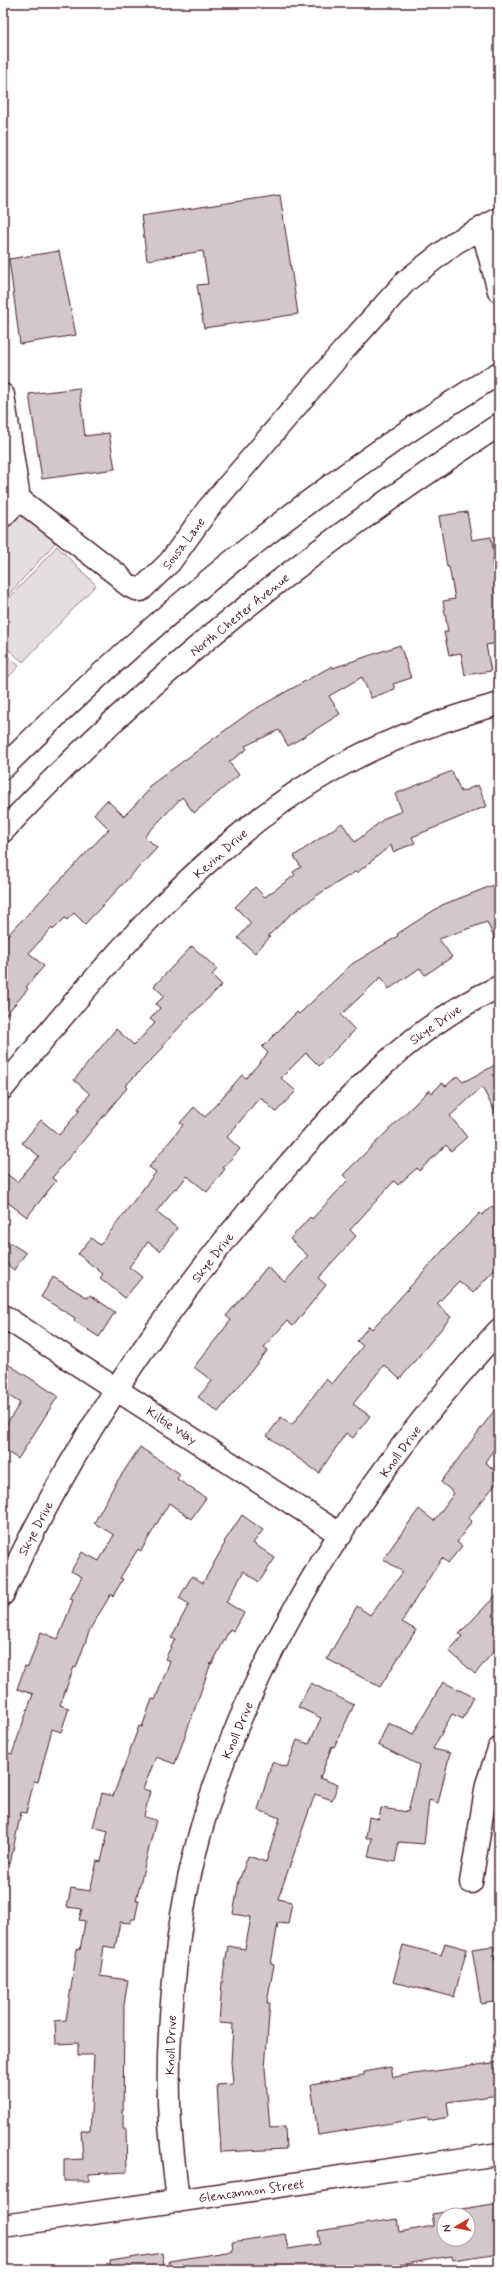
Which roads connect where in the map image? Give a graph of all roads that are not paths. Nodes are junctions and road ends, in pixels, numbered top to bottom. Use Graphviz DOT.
graph roads {
  1 [pos="491,224"];
  2 [pos="499,291"];
  3 [pos="499,373"];
  4 [pos="3,395"];
  5 [pos="499,425"];
  6 [pos="19,499"];
  7 [pos="3,516"];
  8 [pos="499,704"];
  9 [pos="3,768"];
  10 [pos="3,831"];
  11 [pos="499,987"];
  12 [pos="3,1088"];
  13 [pos="3,1316"];
  14 [pos="499,1330"];
  15 [pos="116,1389"];
  16 [pos="341,1535"];
  17 [pos="3,1594"];
  18 [pos="499,1749"];
  19 [pos="471,1882"];
  20 [pos="499,2154"];
  21 [pos="178,2201"];
  22 [pos="3,2226"];
  1 -- 2 [label="street"];
  1 -- 6 [label="street, Sousa Lane"];
  3 -- 9 [label="street"];
  4 -- 6 [label="street"];
  5 -- 10 [label="street, North Chester Avenue"];
  6 -- 7 [label="street"];
  8 -- 12 [label="street, Kevin Drive"];
  11 -- 15 [label="street, Skye Drive"];
  13 -- 15 [label="street, Kiltie Way"];
  14 -- 16 [label="street, Knoll Drive"];
  15 -- 16 [label="street, Kiltie Way"];
  15 -- 17 [label="street, Skye Drive"];
  16 -- 21 [label="street, Knoll Drive"];
  18 -- 19 [label="street"];
  20 -- 21 [label="street, Glencannon Street"];
  21 -- 22 [label="street, Glencannon Street"];
}
